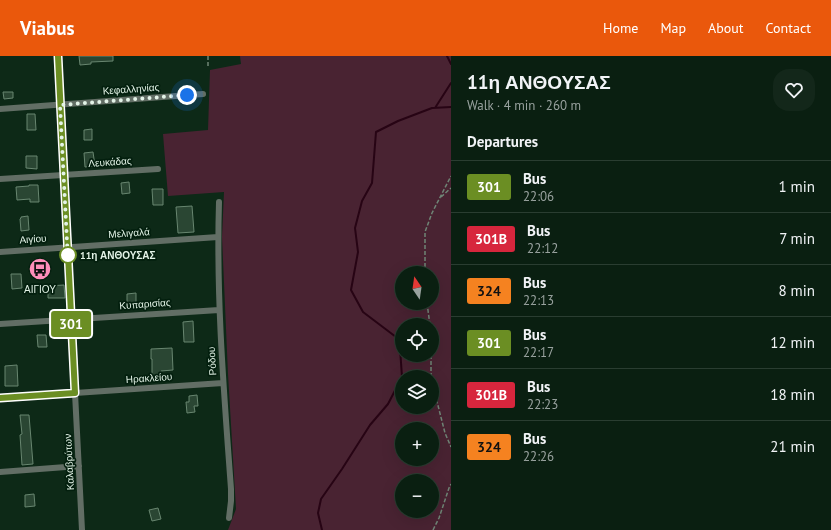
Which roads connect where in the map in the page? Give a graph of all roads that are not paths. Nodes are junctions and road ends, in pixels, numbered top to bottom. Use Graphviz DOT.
graph roads {
  1 [pos="58,56"];
  2 [pos="203,94"];
  3 [pos="60,105"];
  4 [pos="0,109"];
  5 [pos="158,169"];
  6 [pos="64,175"];
  7 [pos="0,179"];
  8 [pos="219,202"];
  9 [pos="218,237"];
  10 [pos="68,247"];
  11 [pos="0,252"];
  12 [pos="219,310"];
  13 [pos="71,319"];
  14 [pos="0,324"];
  15 [pos="223,383"];
  16 [pos="75,393"];
  17 [pos="0,398"];
  18 [pos="79,466"];
  19 [pos="0,472"];
  20 [pos="229,518"];
  21 [pos="82,530"];
  1 -- 3 [label="street"];
  2 -- 3 [label="street, Κεφαλληνίας"];
  3 -- 4 [label="street, Κεφαλληνίας"];
  3 -- 6 [label="street"];
  5 -- 6 [label="street, Λευκάδας"];
  6 -- 7 [label="street, Λευκάδας"];
  6 -- 10 [label="street"];
  8 -- 9 [label="street, Ρόδου"];
  9 -- 10 [label="street, Μελιγαλά"];
  9 -- 12 [label="street, Ρόδου"];
  10 -- 11 [label="street, Αιγίου"];
  10 -- 13 [label="street"];
  12 -- 13 [label="street, Κυπαρισίας"];
  12 -- 15 [label="street, Ρόδου"];
  13 -- 14 [label="street, Κυπαρισίας"];
  13 -- 16 [label="street"];
  15 -- 16 [label="street, Ηρακλείου"];
  15 -- 20 [label="street, Ρόδου"];
  16 -- 17 [label="street"];
  16 -- 18 [label="street, Καλαβρύτων"];
  18 -- 19 [label="street"];
  18 -- 21 [label="street, Καλαβρύτων"];
}
